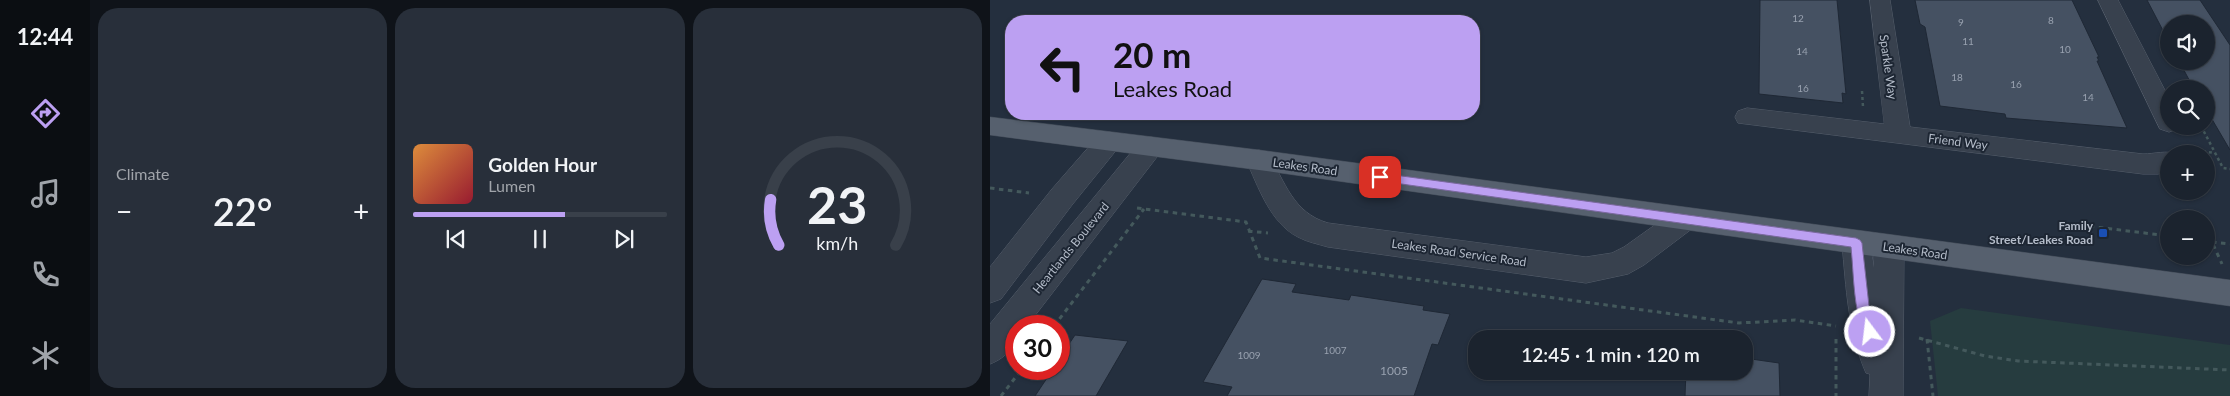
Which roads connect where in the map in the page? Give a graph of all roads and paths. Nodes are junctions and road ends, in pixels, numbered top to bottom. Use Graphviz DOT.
graph roads {
  1 [pos="1880,0"];
  2 [pos="2108,0"];
  3 [pos="2160,104"];
  4 [pos="1747,117"];
  5 [pos="995,129"];
  6 [pos="1898,134"];
  7 [pos="2206,135"];
  8 [pos="1109,141"];
  9 [pos="1151,146"];
  10 [pos="1260,160"];
  11 [pos="2160,163"];
  12 [pos="2230,169"];
  13 [pos="1144,208"];
  14 [pos="1682,220"];
  15 [pos="2063,223"];
  16 [pos="1248,231"];
  17 [pos="2160,235"];
  18 [pos="2215,242"];
  19 [pos="1856,243"];
  20 [pos="2230,244"];
  21 [pos="1889,247"];
  22 [pos="2215,250"];
  23 [pos="2228,283"];
  24 [pos="990,290"];
  25 [pos="1062,315"];
  26 [pos="1836,326"];
  27 [pos="1879,333"];
  28 [pos="1927,339"];
  29 [pos="990,349"];
  30 [pos="2230,370"];
  31 [pos="1013,380"];
  32 [pos="1885,392"];
  33 [pos="1001,396"];
  34 [pos="1836,396"];
  35 [pos="1933,396"];
  1 -- 6 [label="street, Sparkle Way"];
  2 -- 3 [label="street"];
  4 -- 6 [label="street, Friend Way"];
  5 -- 8 [label="main road, Leakes Road"];
  6 -- 11 [label="street, Friend Way"];
  7 -- 12 [label="path"];
  8 -- 9 [label="main road, Leakes Road"];
  8 -- 24 [label="street"];
  9 -- 10 [label="main road, Leakes Road"];
  9 -- 29 [label="street, Heartlands Boulevard"];
  10 -- 14 [label="main road, Leakes Road"];
  10 -- 14 [label="street, Leakes Road Service Road"];
  13 -- 25 [label="path"];
  14 -- 19 [label="main road, Leakes Road"];
  15 -- 17 [label="path"];
  16 -- 26 [label="path"];
  18 -- 20 [label="path"];
  19 -- 21 [label="main road, Leakes Road"];
  19 -- 27 [label="street"];
  21 -- 23 [label="main road, Leakes Road"];
  21 -- 27 [label="street"];
  22 -- 23 [label="path"];
  26 -- 27 [label="path"];
  26 -- 34 [label="path"];
  27 -- 28 [label="path"];
  27 -- 32 [label="street"];
  28 -- 30 [label="path"];
  28 -- 35 [label="path"];
  31 -- 33 [label="path"];
}
